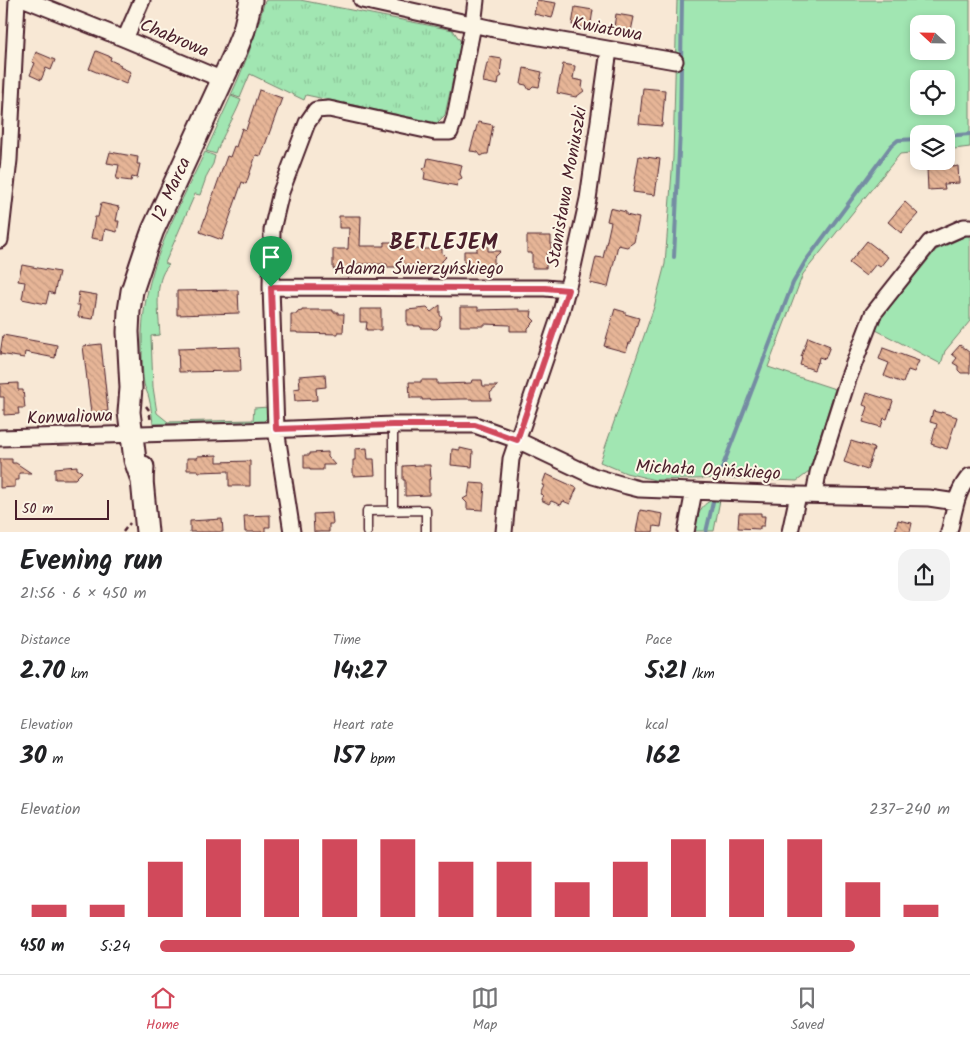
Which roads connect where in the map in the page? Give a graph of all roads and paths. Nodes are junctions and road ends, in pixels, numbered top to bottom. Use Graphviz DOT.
graph roads {
  1 [pos="17,0"];
  2 [pos="27,0"];
  3 [pos="142,0"];
  4 [pos="251,0"];
  5 [pos="476,0"];
  6 [pos="370,1"];
  7 [pos="473,25"];
  8 [pos="125,39"];
  9 [pos="610,50"];
  10 [pos="675,61"];
  11 [pos="223,80"];
  12 [pos="970,227"];
  13 [pos="0,240"];
  14 [pos="271,287"];
  15 [pos="568,290"];
  16 [pos="141,398"];
  17 [pos="147,407"];
  18 [pos="143,411"];
  19 [pos="393,425"];
  20 [pos="145,428"];
  21 [pos="276,429"];
  22 [pos="0,438"];
  23 [pos="517,440"];
  24 [pos="970,476"];
  25 [pos="694,491"];
  26 [pos="798,495"];
  27 [pos="814,495"];
  28 [pos="956,502"];
  29 [pos="393,510"];
  30 [pos="147,532"];
  31 [pos="292,532"];
  32 [pos="367,532"];
  33 [pos="426,532"];
  34 [pos="504,532"];
  35 [pos="686,532"];
  36 [pos="790,532"];
  37 [pos="949,532"];
  1 -- 13 [label="street"];
  2 -- 8 [label="street, Chabrowa"];
  3 -- 8 [label="street"];
  4 -- 11 [label="street, 12 Marca"];
  5 -- 7 [label="street"];
  6 -- 7 [label="street, Kwiatowa"];
  7 -- 9 [label="street, Kwiatowa"];
  7 -- 14 [label="street"];
  8 -- 11 [label="street, Chabrowa"];
  9 -- 10 [label="street, Kwiatowa"];
  9 -- 15 [label="street, Stanisława Moniuszki"];
  11 -- 16 [label="street, 12 Marca"];
  12 -- 27 [label="street"];
  14 -- 15 [label="street, Adama Świerzyńskiego"];
  14 -- 21 [label="street"];
  15 -- 23 [label="street, Stanisława Moniuszki"];
  16 -- 17 [label="path"];
  16 -- 20 [label="street, 12 Marca"];
  17 -- 18 [label="path"];
  17 -- 20 [label="path"];
  19 -- 21 [label="street, Michała Ogińskiego"];
  19 -- 23 [label="street, Michała Ogińskiego"];
  19 -- 29 [label="lane"];
  20 -- 21 [label="street, Michała Ogińskiego"];
  20 -- 22 [label="street, Konwaliowa"];
  20 -- 30 [label="street, 12 Marca"];
  21 -- 31 [label="street"];
  23 -- 25 [label="street, Michała Ogińskiego"];
  23 -- 34 [label="street, Stanisława Moniuszki"];
  24 -- 28 [label="street"];
  25 -- 26 [label="street, Michała Ogińskiego"];
  25 -- 35 [label="street"];
  26 -- 27 [label="street, Michała Ogińskiego"];
  26 -- 36 [label="street"];
  27 -- 28 [label="street, Michała Ogińskiego"];
  28 -- 37 [label="street"];
  29 -- 32 [label="lane"];
  29 -- 33 [label="lane"];
}
